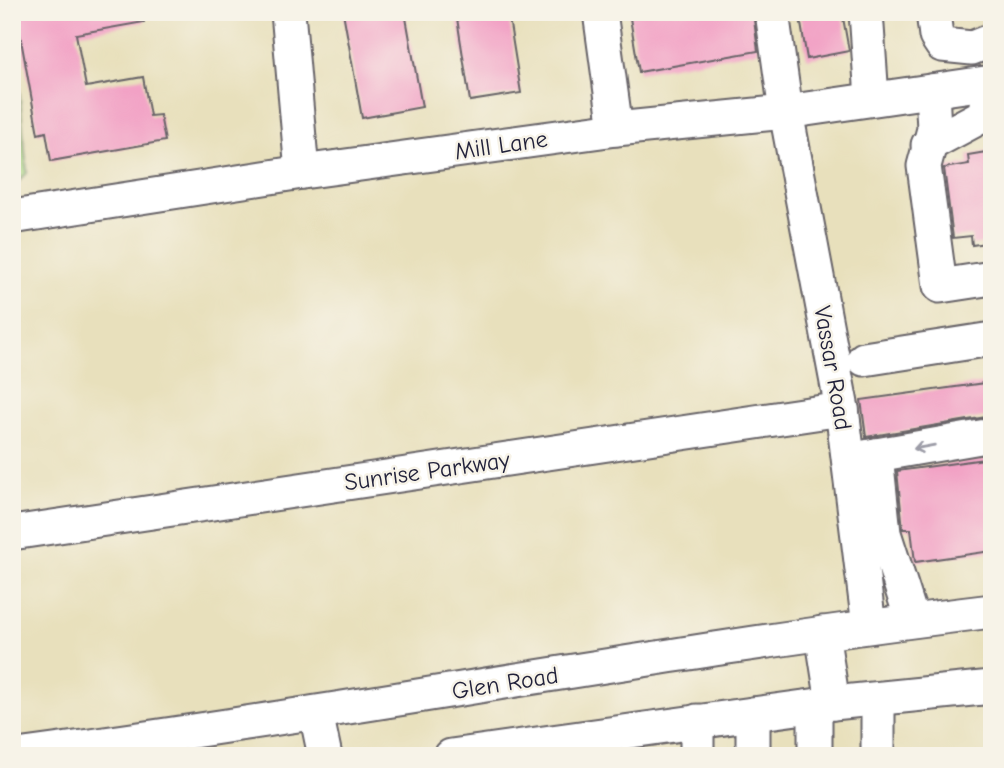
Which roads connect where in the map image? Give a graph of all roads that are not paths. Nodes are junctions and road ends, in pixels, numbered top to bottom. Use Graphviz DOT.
graph roads {
  1 [pos="288,12"];
  2 [pos="600,12"];
  3 [pos="772,12"];
  4 [pos="866,12"];
  5 [pos="933,12"];
  6 [pos="982,44"];
  7 [pos="985,83"];
  8 [pos="932,91"];
  9 [pos="872,98"];
  10 [pos="786,112"];
  11 [pos="615,130"];
  12 [pos="928,145"];
  13 [pos="302,172"];
  14 [pos="19,207"];
  15 [pos="992,278"];
  16 [pos="992,339"];
  17 [pos="864,359"];
  18 [pos="842,409"];
  19 [pos="992,435"];
  20 [pos="862,457"];
  21 [pos="12,533"];
  22 [pos="992,611"];
  23 [pos="912,620"];
  24 [pos="869,626"];
  25 [pos="822,633"];
  26 [pos="992,687"];
  27 [pos="878,699"];
  28 [pos="824,704"];
  29 [pos="316,713"];
  30 [pos="753,714"];
  31 [pos="697,721"];
  32 [pos="639,742"];
  33 [pos="576,746"];
  34 [pos="516,750"];
  35 [pos="17,756"];
  36 [pos="325,756"];
  37 [pos="451,756"];
  38 [pos="697,756"];
  39 [pos="753,756"];
  40 [pos="815,756"];
  41 [pos="878,756"];
  1 -- 13 [label="street"];
  2 -- 11 [label="street"];
  3 -- 10 [label="street, Vassar Road"];
  4 -- 9 [label="street"];
  5 -- 6 [label="street"];
  6 -- 7 [label="street"];
  7 -- 8 [label="street, Mill Lane"];
  7 -- 12 [label="street"];
  8 -- 9 [label="street, Mill Lane"];
  8 -- 12 [label="street"];
  9 -- 10 [label="street, Mill Lane"];
  10 -- 11 [label="street, Mill Lane"];
  10 -- 18 [label="street, Vassar Road"];
  11 -- 13 [label="street, Mill Lane"];
  12 -- 15 [label="street"];
  13 -- 14 [label="street, Mill Lane"];
  16 -- 17 [label="street"];
  18 -- 20 [label="street, Vassar Road"];
  18 -- 21 [label="street, Sunrise Parkway"];
  19 -- 20 [label="street, one-way"];
  20 -- 23 [label="street"];
  20 -- 24 [label="street, Vassar Road"];
  22 -- 23 [label="street, Glen Road"];
  23 -- 24 [label="street, Glen Road"];
  24 -- 25 [label="street, Glen Road"];
  25 -- 28 [label="street"];
  25 -- 29 [label="street, Glen Road"];
  26 -- 27 [label="street"];
  27 -- 28 [label="street"];
  27 -- 41 [label="street"];
  28 -- 30 [label="street"];
  28 -- 40 [label="street"];
  29 -- 35 [label="street, Glen Road"];
  29 -- 36 [label="street"];
  30 -- 31 [label="street"];
  30 -- 39 [label="street"];
  31 -- 32 [label="street"];
  31 -- 38 [label="street"];
  32 -- 33 [label="street"];
  33 -- 34 [label="street"];
  34 -- 37 [label="street"];
}
